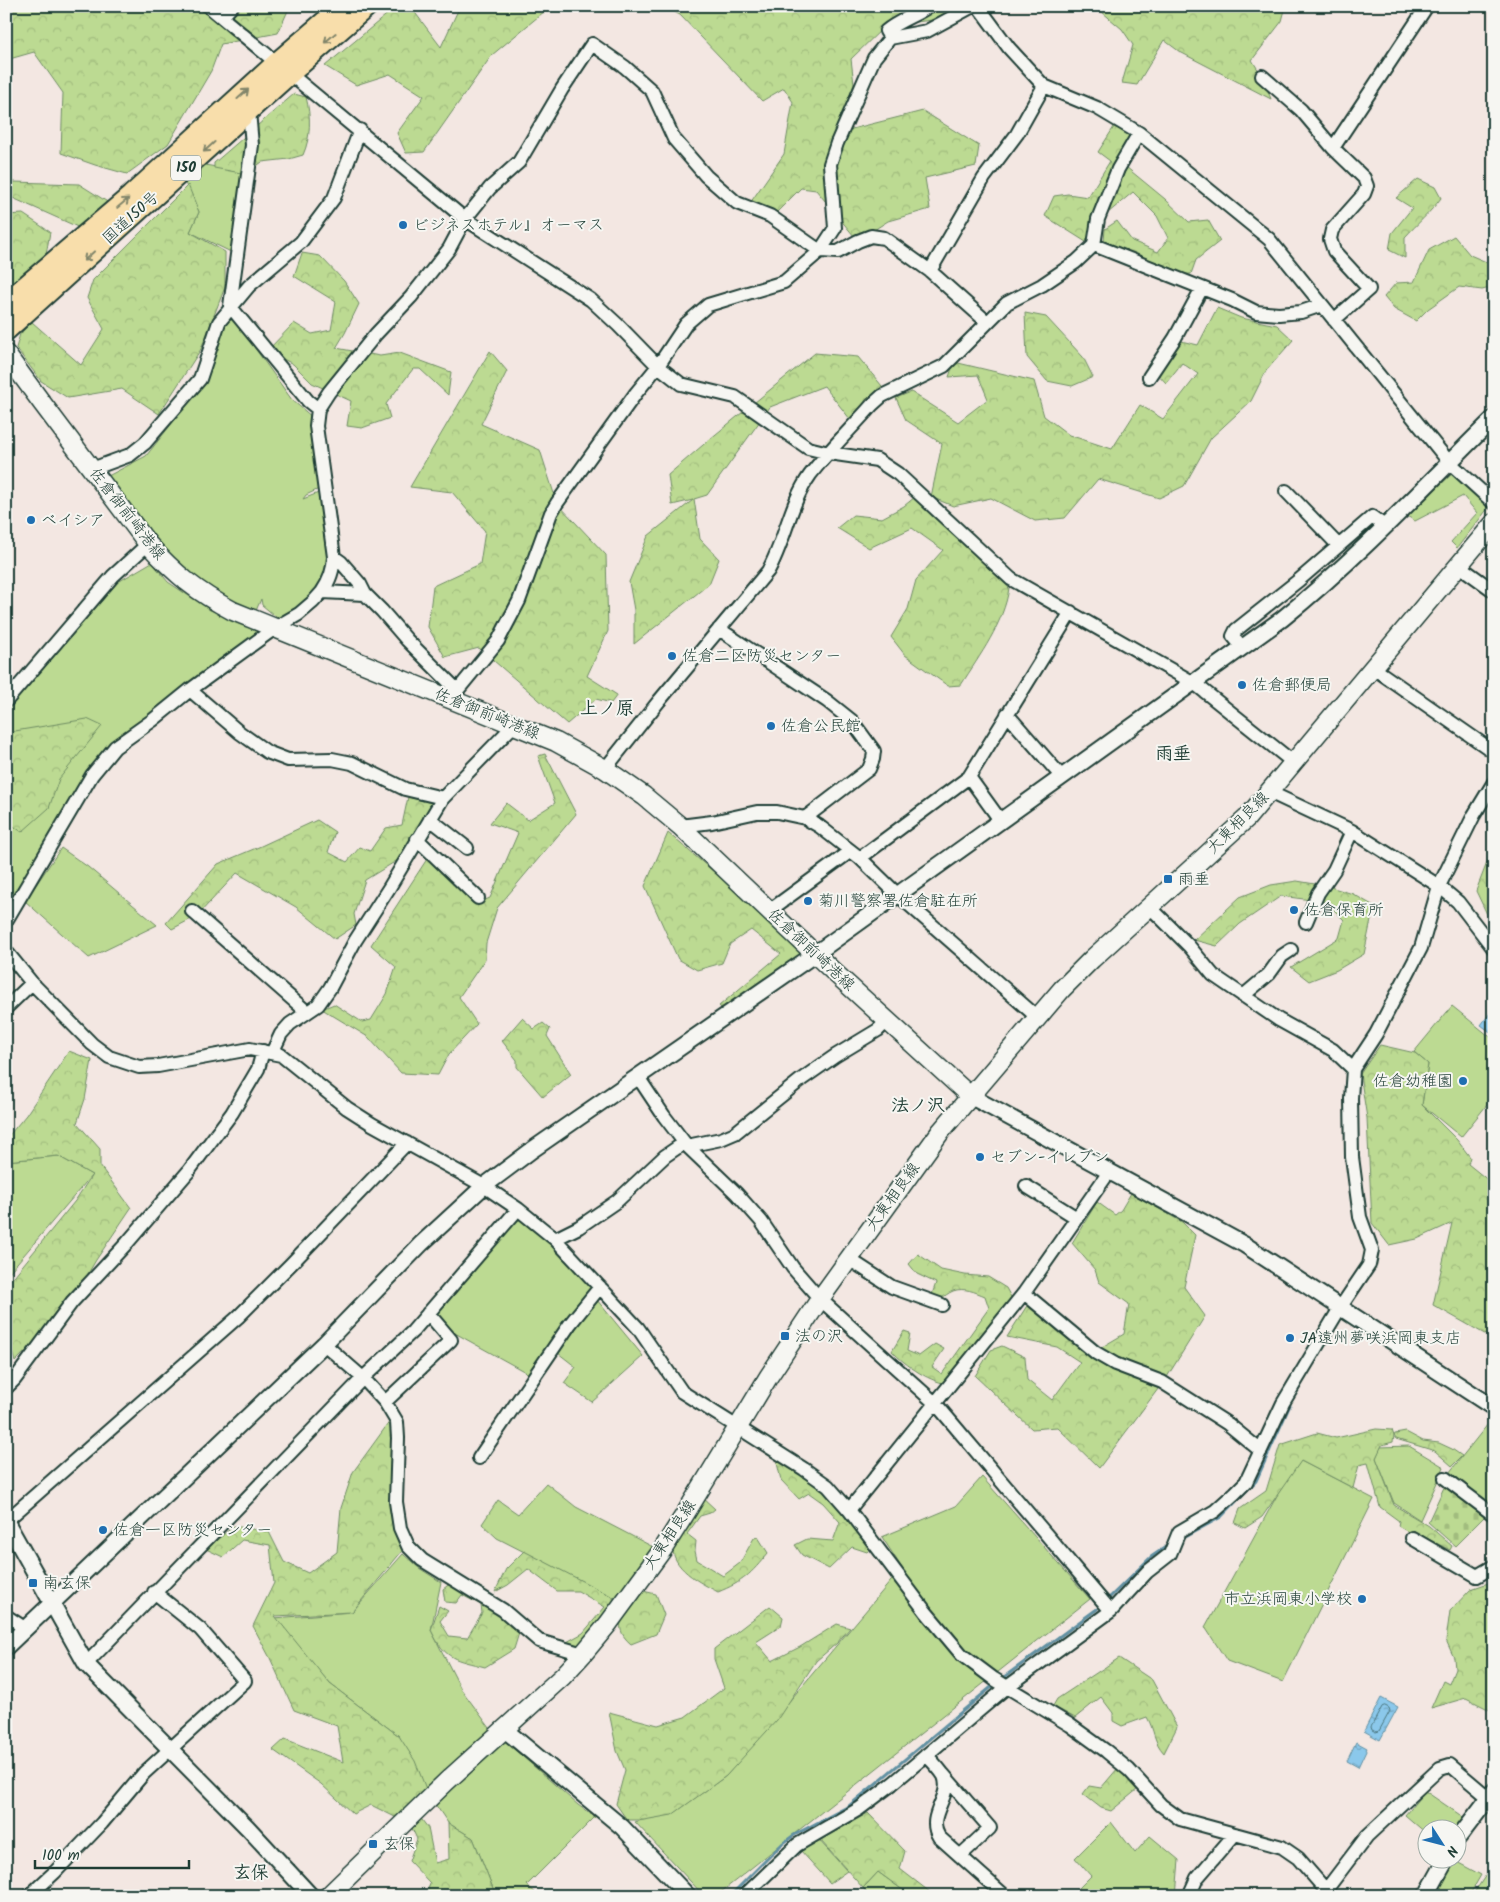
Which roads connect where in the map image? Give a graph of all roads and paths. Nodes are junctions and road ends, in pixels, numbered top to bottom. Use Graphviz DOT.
graph roads {
  1 [pos="208,6"];
  2 [pos="232,6"];
  3 [pos="343,6"];
  4 [pos="367,6"];
  5 [pos="929,6"];
  6 [pos="973,6"];
  7 [pos="978,6"];
  8 [pos="1424,7"];
  9 [pos="222,17"];
  10 [pos="890,38"];
  11 [pos="284,68"];
  12 [pos="1262,76"];
  13 [pos="1044,86"];
  14 [pos="249,111"];
  15 [pos="360,130"];
  16 [pos="1139,133"];
  17 [pos="1334,148"];
  18 [pos="465,219"];
  19 [pos="1094,244"];
  20 [pos="820,251"];
  21 [pos="930,271"];
  22 [pos="1202,288"];
  23 [pos="6,304"];
  24 [pos="1322,304"];
  25 [pos="230,306"];
  26 [pos="1334,320"];
  27 [pos="987,322"];
  28 [pos="6,330"];
  29 [pos="6,354"];
  30 [pos="658,366"];
  31 [pos="1149,377"];
  32 [pos="318,409"];
  33 [pos="1494,418"];
  34 [pos="830,453"];
  35 [pos="1450,462"];
  36 [pos="92,469"];
  37 [pos="1286,491"];
  38 [pos="1494,503"];
  39 [pos="1494,523"];
  40 [pos="1386,527"];
  41 [pos="148,544"];
  42 [pos="1338,545"];
  43 [pos="334,557"];
  44 [pos="1458,564"];
  45 [pos="1494,591"];
  46 [pos="322,592"];
  47 [pos="365,594"];
  48 [pos="1071,612"];
  49 [pos="276,628"];
  50 [pos="719,629"];
  51 [pos="1243,648"];
  52 [pos="1372,667"];
  53 [pos="1194,683"];
  54 [pos="190,690"];
  55 [pos="454,695"];
  56 [pos="6,701"];
  57 [pos="1007,714"];
  58 [pos="514,725"];
  59 [pos="1494,752"];
  60 [pos="1294,763"];
  61 [pos="605,769"];
  62 [pos="1062,776"];
  63 [pos="969,777"];
  64 [pos="1494,782"];
  65 [pos="1269,792"];
  66 [pos="443,798"];
  67 [pos="805,818"];
  68 [pos="430,819"];
  69 [pos="1000,820"];
  70 [pos="680,826"];
  71 [pos="1352,830"];
  72 [pos="417,839"];
  73 [pos="467,848"];
  74 [pos="856,854"];
  75 [pos="1440,886"];
  76 [pos="898,895"];
  77 [pos="478,898"];
  78 [pos="1150,907"];
  79 [pos="192,911"];
  80 [pos="769,911"];
  81 [pos="6,920"];
  82 [pos="1306,922"];
  83 [pos="1494,949"];
  84 [pos="1290,950"];
  85 [pos="6,951"];
  86 [pos="815,954"];
  87 [pos="32,984"];
  88 [pos="1243,996"];
  89 [pos="6,1008"];
  90 [pos="307,1012"];
  91 [pos="1037,1017"];
  92 [pos="887,1021"];
  93 [pos="267,1052"];
  94 [pos="1353,1069"];
  95 [pos="638,1077"];
  96 [pos="970,1096"];
  97 [pos="407,1143"];
  98 [pos="686,1144"];
  99 [pos="1109,1172"];
  100 [pos="484,1186"];
  101 [pos="1026,1186"];
  102 [pos="518,1209"];
  103 [pos="1077,1218"];
  104 [pos="555,1239"];
  105 [pos="849,1259"];
  106 [pos="600,1287"];
  107 [pos="1024,1293"];
  108 [pos="820,1299"];
  109 [pos="942,1305"];
  110 [pos="1340,1308"];
  111 [pos="428,1313"];
  112 [pos="324,1344"];
  113 [pos="363,1378"];
  114 [pos="6,1388"];
  115 [pos="385,1402"];
  116 [pos="936,1404"];
  117 [pos="1494,1408"];
  118 [pos="738,1427"];
  119 [pos="1261,1451"];
  120 [pos="479,1458"];
  121 [pos="1445,1478"];
  122 [pos="849,1510"];
  123 [pos="1494,1515"];
  124 [pos="7,1527"];
  125 [pos="1412,1538"];
  126 [pos="1494,1566"];
  127 [pos="154,1592"];
  128 [pos="52,1604"];
  129 [pos="1110,1611"];
  130 [pos="6,1616"];
  131 [pos="26,1629"];
  132 [pos="6,1647"];
  133 [pos="583,1654"];
  134 [pos="86,1664"];
  135 [pos="1001,1683"];
  136 [pos="504,1730"];
  137 [pos="170,1750"];
  138 [pos="926,1755"];
  139 [pos="943,1774"];
  140 [pos="1491,1794"];
  141 [pos="1468,1825"];
  142 [pos="1234,1834"];
  143 [pos="960,1856"];
  144 [pos="1440,1870"];
  145 [pos="1328,1893"];
  146 [pos="29,1896"];
  147 [pos="311,1896"];
  148 [pos="328,1896"];
  149 [pos="688,1896"];
  150 [pos="744,1896"];
  151 [pos="1005,1896"];
  152 [pos="1189,1896"];
  153 [pos="1426,1896"];
  1 -- 9 [label="street"];
  2 -- 9 [label="street"];
  3 -- 11 [label="highway, 国道150号 / 150"];
  4 -- 11 [label="highway, 国道150号 / 150, one-way"];
  5 -- 10 [label="street"];
  6 -- 10 [label="street"];
  7 -- 13 [label="street"];
  8 -- 17 [label="street"];
  9 -- 11 [label="street"];
  10 -- 20 [label="street"];
  11 -- 14 [label="highway, 国道150号 / 150"];
  11 -- 15 [label="street"];
  23 -- 11 [label="highway, 国道150号 / 150, one-way"];
  12 -- 17 [label="street"];
  13 -- 16 [label="street"];
  13 -- 21 [label="street"];
  14 -- 25 [label="street"];
  14 -- 28 [label="highway, 国道150号 / 150, one-way"];
  15 -- 18 [label="street"];
  15 -- 25 [label="street"];
  16 -- 19 [label="street"];
  16 -- 24 [label="street"];
  17 -- 26 [label="street"];
  18 -- 20 [label="street"];
  18 -- 30 [label="street"];
  18 -- 32 [label="street"];
  19 -- 22 [label="street"];
  19 -- 27 [label="street"];
  20 -- 21 [label="street"];
  20 -- 30 [label="street"];
  21 -- 27 [label="street"];
  22 -- 24 [label="street"];
  22 -- 31 [label="street"];
  24 -- 26 [label="street"];
  25 -- 32 [label="street"];
  25 -- 36 [label="street"];
  26 -- 35 [label="street"];
  27 -- 34 [label="street"];
  29 -- 36 [label="main road, 佐倉御前崎港線"];
  30 -- 34 [label="street"];
  30 -- 55 [label="street"];
  32 -- 43 [label="street"];
  33 -- 35 [label="street"];
  34 -- 48 [label="street"];
  34 -- 50 [label="street"];
  35 -- 38 [label="street"];
  35 -- 40 [label="street"];
  36 -- 41 [label="main road, 佐倉御前崎港線"];
  37 -- 42 [label="street"];
  39 -- 44 [label="main road, 大東相良線"];
  40 -- 42 [label="street"];
  40 -- 51 [label="street"];
  41 -- 49 [label="main road, 佐倉御前崎港線"];
  41 -- 56 [label="street"];
  42 -- 51 [label="street"];
  43 -- 46 [label="street"];
  43 -- 47 [label="street"];
  44 -- 45 [label="street"];
  44 -- 52 [label="main road, 大東相良線"];
  46 -- 47 [label="street"];
  46 -- 49 [label="street"];
  47 -- 55 [label="street"];
  48 -- 53 [label="street"];
  48 -- 57 [label="street"];
  49 -- 54 [label="street"];
  49 -- 55 [label="main road, 佐倉御前崎港線"];
  50 -- 61 [label="street"];
  50 -- 67 [label="street"];
  51 -- 53 [label="street"];
  52 -- 59 [label="street"];
  52 -- 60 [label="main road, 大東相良線"];
  53 -- 60 [label="street"];
  53 -- 62 [label="street"];
  54 -- 66 [label="street"];
  54 -- 81 [label="street"];
  55 -- 58 [label="main road, 佐倉御前崎港線"];
  57 -- 62 [label="street"];
  57 -- 63 [label="street"];
  58 -- 61 [label="main road, 佐倉御前崎港線"];
  58 -- 66 [label="street"];
  60 -- 65 [label="main road, 大東相良線"];
  61 -- 70 [label="main road, 佐倉御前崎港線"];
  62 -- 69 [label="street"];
  63 -- 69 [label="street"];
  63 -- 74 [label="street"];
  64 -- 75 [label="street"];
  65 -- 71 [label="street"];
  65 -- 78 [label="main road, 大東相良線"];
  66 -- 68 [label="street"];
  67 -- 70 [label="street"];
  67 -- 74 [label="street"];
  68 -- 72 [label="street"];
  68 -- 73 [label="street"];
  69 -- 76 [label="street"];
  70 -- 80 [label="main road, 佐倉御前崎港線"];
  71 -- 75 [label="street"];
  71 -- 82 [label="street"];
  72 -- 77 [label="street"];
  72 -- 90 [label="street"];
  74 -- 76 [label="street"];
  74 -- 80 [label="street"];
  75 -- 83 [label="street"];
  75 -- 94 [label="street"];
  76 -- 86 [label="street"];
  76 -- 91 [label="street"];
  78 -- 88 [label="street"];
  78 -- 91 [label="main road, 大東相良線"];
  79 -- 90 [label="street"];
  80 -- 86 [label="main road, 佐倉御前崎港線"];
  84 -- 88 [label="street"];
  85 -- 87 [label="street"];
  86 -- 92 [label="main road, 佐倉御前崎港線"];
  86 -- 95 [label="street"];
  87 -- 89 [label="street"];
  87 -- 93 [label="street"];
  88 -- 94 [label="street"];
  90 -- 93 [label="street"];
  91 -- 96 [label="main road, 大東相良線"];
  92 -- 96 [label="main road, 佐倉御前崎港線"];
  92 -- 98 [label="street"];
  93 -- 97 [label="street"];
  93 -- 114 [label="street"];
  94 -- 110 [label="street"];
  95 -- 98 [label="street"];
  95 -- 100 [label="street"];
  96 -- 99 [label="street"];
  96 -- 105 [label="main road, 大東相良線"];
  97 -- 100 [label="street"];
  97 -- 124 [label="street"];
  98 -- 104 [label="street"];
  98 -- 108 [label="street"];
  99 -- 103 [label="street"];
  99 -- 110 [label="street"];
  100 -- 102 [label="street"];
  100 -- 112 [label="street"];
  101 -- 103 [label="street"];
  102 -- 104 [label="street"];
  102 -- 111 [label="street"];
  103 -- 107 [label="street"];
  104 -- 106 [label="street"];
  105 -- 108 [label="main road, 大東相良線"];
  105 -- 109 [label="street"];
  106 -- 118 [label="street"];
  106 -- 120 [label="street"];
  107 -- 116 [label="street"];
  107 -- 119 [label="street"];
  108 -- 116 [label="street"];
  108 -- 118 [label="main road, 大東相良線"];
  110 -- 117 [label="street"];
  110 -- 119 [label="street"];
  111 -- 113 [label="street"];
  111 -- 115 [label="street"];
  112 -- 113 [label="street"];
  112 -- 128 [label="street"];
  113 -- 115 [label="street"];
  113 -- 127 [label="street"];
  115 -- 133 [label="street"];
  116 -- 122 [label="street"];
  116 -- 129 [label="street"];
  118 -- 122 [label="street"];
  118 -- 133 [label="main road, 大東相良線"];
  119 -- 129 [label="street"];
  121 -- 123 [label="street"];
  122 -- 135 [label="street"];
  124 -- 128 [label="street"];
  125 -- 126 [label="street"];
  127 -- 134 [label="street"];
  127 -- 137 [label="street"];
  128 -- 131 [label="street"];
  128 -- 134 [label="street"];
  129 -- 135 [label="street"];
  130 -- 131 [label="street"];
  131 -- 132 [label="street"];
  133 -- 136 [label="main road, 大東相良線"];
  134 -- 137 [label="street"];
  135 -- 138 [label="street"];
  135 -- 142 [label="street"];
  136 -- 148 [label="main road, 大東相良線"];
  136 -- 149 [label="street"];
  137 -- 146 [label="street"];
  137 -- 147 [label="street"];
  138 -- 139 [label="street"];
  138 -- 150 [label="street"];
  139 -- 143 [label="street"];
  139 -- 143 [label="street"];
  140 -- 141 [label="street"];
  140 -- 145 [label="street"];
  142 -- 145 [label="street"];
  142 -- 152 [label="street"];
  143 -- 151 [label="street"];
  144 -- 153 [label="street"];
}
